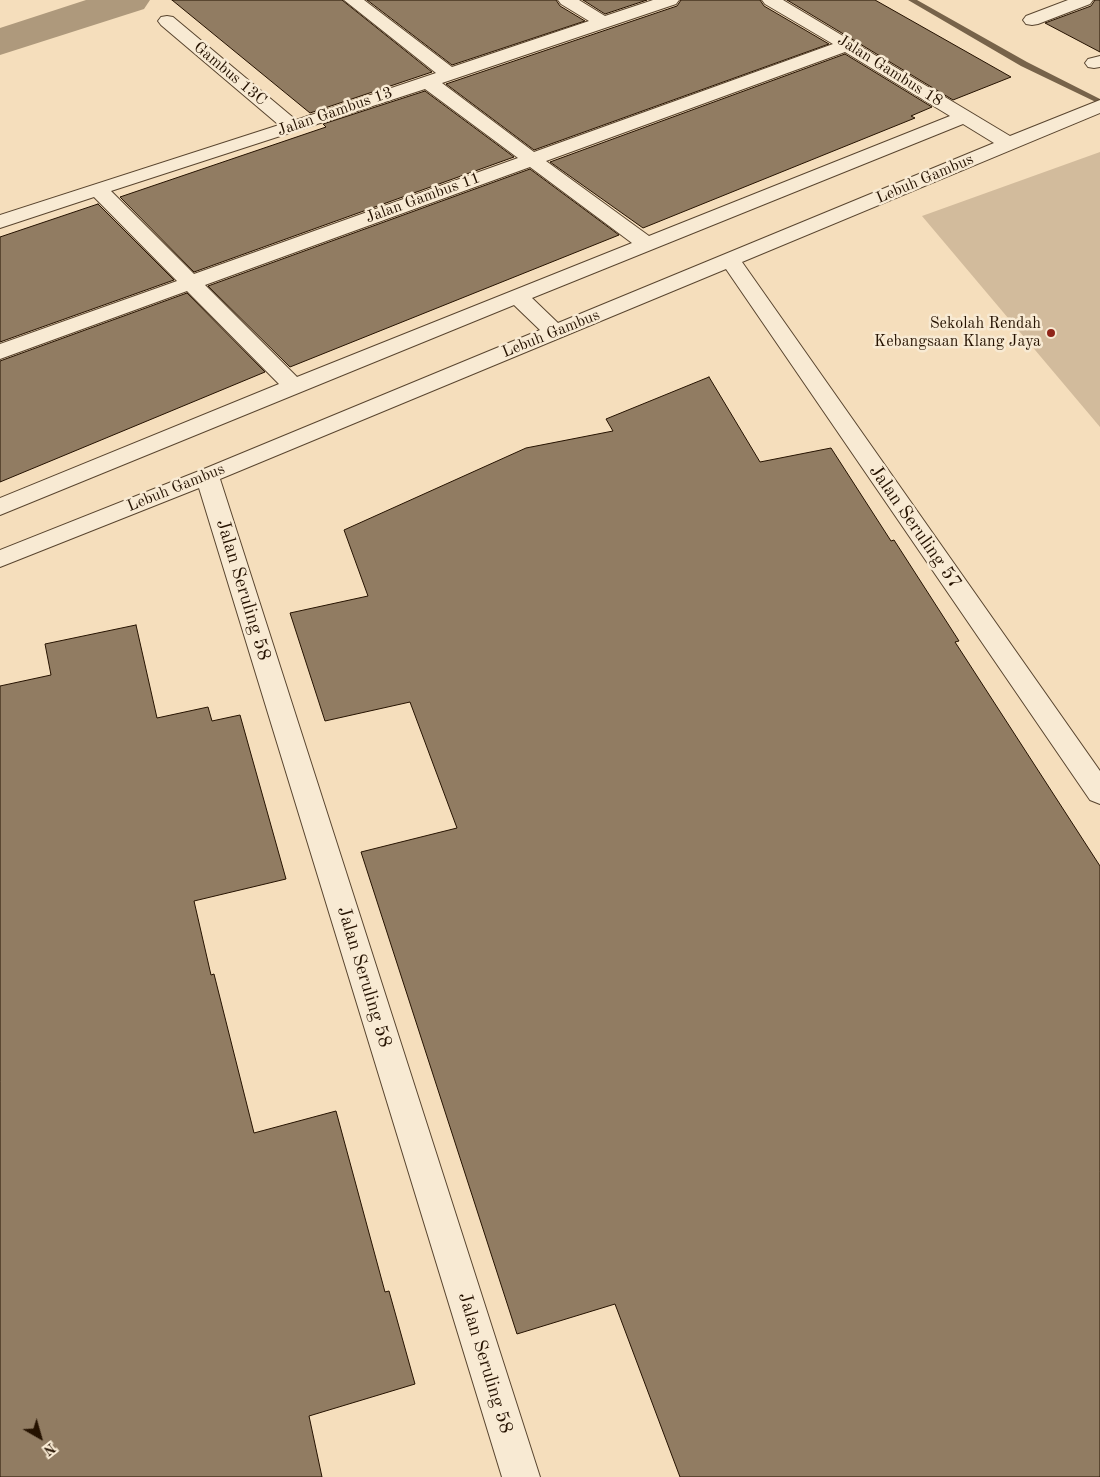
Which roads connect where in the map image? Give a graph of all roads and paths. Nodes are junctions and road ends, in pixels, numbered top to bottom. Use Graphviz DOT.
graph roads {
  1 [pos="353,0"];
  2 [pos="567,0"];
  3 [pos="670,0"];
  4 [pos="771,0"];
  5 [pos="1084,0"];
  6 [pos="1032,20"];
  7 [pos="167,21"];
  8 [pos="603,22"];
  9 [pos="847,44"];
  10 [pos="449,74"];
  11 [pos="427,81"];
  12 [pos="1091,109"];
  13 [pos="964,117"];
  14 [pos="293,127"];
  15 [pos="1009,144"];
  16 [pos="531,159"];
  17 [pos="97,189"];
  18 [pos="0,222"];
  19 [pos="646,244"];
  20 [pos="730,260"];
  21 [pos="190,282"];
  22 [pos="517,296"];
  23 [pos="555,332"];
  24 [pos="0,352"];
  25 [pos="294,386"];
  26 [pos="207,476"];
  27 [pos="0,507"];
  28 [pos="1,557"];
  29 [pos="1100,793"];
  30 [pos="521,1477"];
  1 -- 10 [label="street"];
  2 -- 8 [label="street"];
  3 -- 8 [label="street, Jalan Gambus 13"];
  4 -- 9 [label="street, Jalan Gambus 18"];
  5 -- 6 [label="street"];
  7 -- 14 [label="street, Gambus 13C"];
  8 -- 10 [label="street, Jalan Gambus 13"];
  9 -- 13 [label="street, Jalan Gambus 18"];
  9 -- 16 [label="street, Jalan Gambus 11"];
  10 -- 11 [label="street, Jalan Gambus 13"];
  11 -- 14 [label="street, Jalan Gambus 13"];
  11 -- 16 [label="street"];
  12 -- 15 [label="street, Lebuh Gambus"];
  13 -- 15 [label="street, Jalan Gambus 18"];
  13 -- 19 [label="street"];
  14 -- 17 [label="street, Jalan Gambus 13"];
  15 -- 20 [label="street, Lebuh Gambus"];
  16 -- 19 [label="street"];
  16 -- 21 [label="street, Jalan Gambus 11"];
  17 -- 18 [label="street, Jalan Gambus 13"];
  17 -- 21 [label="street"];
  19 -- 22 [label="street"];
  20 -- 23 [label="street, Lebuh Gambus"];
  20 -- 29 [label="street, Jalan Seruling 57"];
  21 -- 24 [label="street, Jalan Gambus 11"];
  21 -- 25 [label="street"];
  22 -- 23 [label="street"];
  22 -- 25 [label="street"];
  23 -- 26 [label="street, Lebuh Gambus"];
  25 -- 27 [label="street"];
  26 -- 28 [label="street, Lebuh Gambus"];
  26 -- 30 [label="street, Jalan Seruling 58"];
}
